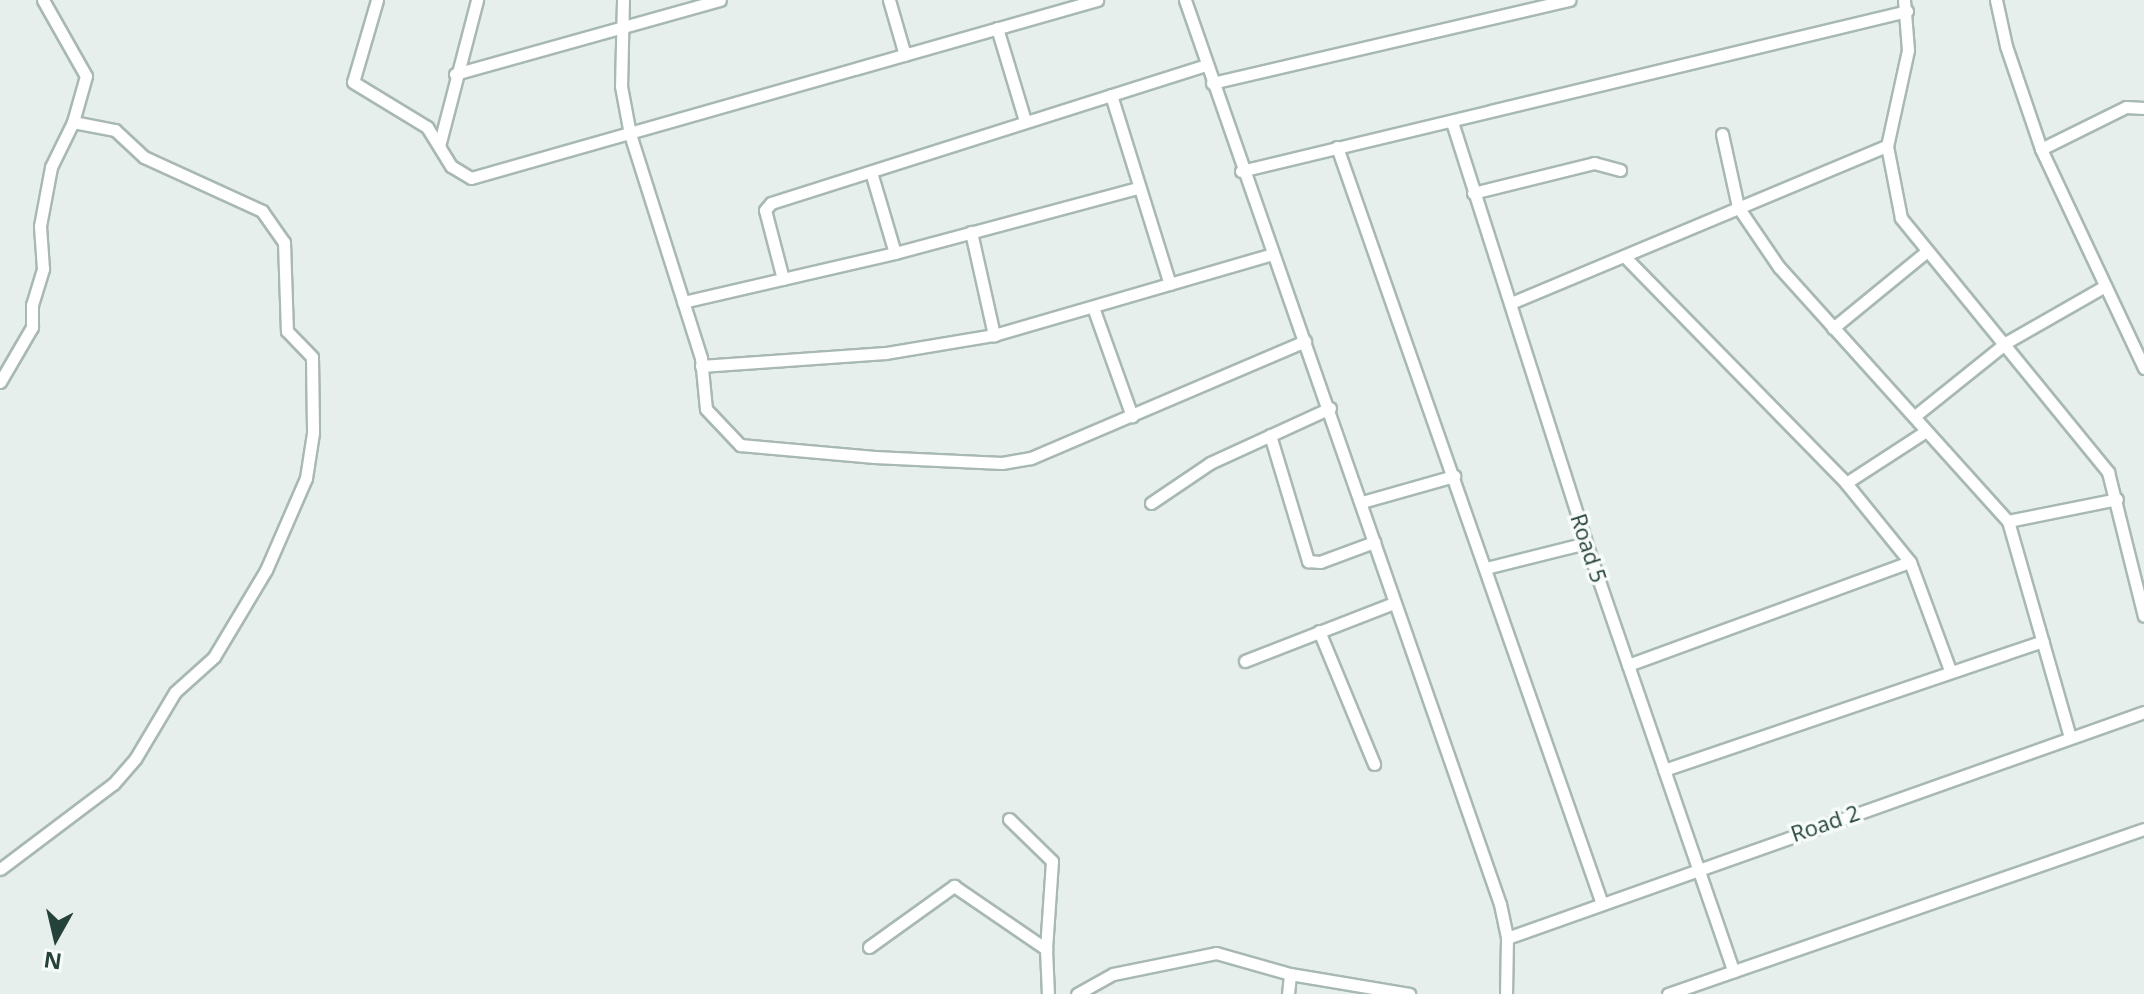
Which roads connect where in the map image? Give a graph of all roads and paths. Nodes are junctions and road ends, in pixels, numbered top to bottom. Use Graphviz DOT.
graph roads {
  1 [pos="43,0"];
  2 [pos="477,0"];
  3 [pos="623,0"];
  4 [pos="720,0"];
  5 [pos="889,0"];
  6 [pos="1097,0"];
  7 [pos="1185,0"];
  8 [pos="1570,0"];
  9 [pos="1996,0"];
  10 [pos="375,1"];
  11 [pos="1905,6"];
  12 [pos="619,26"];
  13 [pos="997,28"];
  14 [pos="905,55"];
  15 [pos="1206,65"];
  16 [pos="455,74"];
  17 [pos="1212,83"];
  18 [pos="1111,95"];
  19 [pos="2144,108"];
  20 [pos="1025,121"];
  21 [pos="73,122"];
  22 [pos="1452,122"];
  23 [pos="630,134"];
  24 [pos="1722,134"];
  25 [pos="439,146"];
  26 [pos="1887,146"];
  27 [pos="1337,147"];
  28 [pos="2041,149"];
  29 [pos="1620,170"];
  30 [pos="1241,171"];
  31 [pos="871,172"];
  32 [pos="1138,188"];
  33 [pos="1473,193"];
  34 [pos="1738,207"];
  35 [pos="971,232"];
  36 [pos="1926,252"];
  37 [pos="895,253"];
  38 [pos="1272,254"];
  39 [pos="1626,258"];
  40 [pos="783,279"];
  41 [pos="1170,284"];
  42 [pos="2105,286"];
  43 [pos="683,302"];
  44 [pos="1511,303"];
  45 [pos="1094,310"];
  46 [pos="1833,328"];
  47 [pos="994,335"];
  48 [pos="1305,341"];
  49 [pos="2007,342"];
  50 [pos="701,366"];
  51 [pos="2144,368"];
  52 [pos="0,382"];
  53 [pos="1330,408"];
  54 [pos="1916,415"];
  55 [pos="1132,416"];
  56 [pos="1923,433"];
  57 [pos="1270,435"];
  58 [pos="1454,476"];
  59 [pos="1846,483"];
  60 [pos="2117,499"];
  61 [pos="1362,502"];
  62 [pos="1151,503"];
  63 [pos="2008,521"];
  64 [pos="1374,542"];
  65 [pos="1586,543"];
  66 [pos="1910,562"];
  67 [pos="1486,568"];
  68 [pos="1394,603"];
  69 [pos="2144,616"];
  70 [pos="1319,631"];
  71 [pos="2043,641"];
  72 [pos="1245,661"];
  73 [pos="1628,665"];
  74 [pos="1950,670"];
  75 [pos="2144,712"];
  76 [pos="2070,737"];
  77 [pos="1374,764"];
  78 [pos="1664,770"];
  79 [pos="1009,819"];
  80 [pos="2144,829"];
  81 [pos="1698,867"];
  82 [pos="0,869"];
  83 [pos="1601,901"];
  84 [pos="1507,938"];
  85 [pos="869,947"];
  86 [pos="1046,949"];
  87 [pos="1733,971"];
  88 [pos="1290,974"];
  89 [pos="1048,994"];
  90 [pos="1077,994"];
  91 [pos="1288,994"];
  92 [pos="1409,994"];
  93 [pos="1506,994"];
  94 [pos="1668,994"];
  1 -- 21 [label="street"];
  2 -- 16 [label="street"];
  3 -- 12 [label="street"];
  4 -- 12 [label="street"];
  5 -- 14 [label="street"];
  6 -- 13 [label="street"];
  7 -- 15 [label="street"];
  8 -- 17 [label="street"];
  9 -- 28 [label="street"];
  10 -- 25 [label="street"];
  11 -- 22 [label="street"];
  11 -- 26 [label="street"];
  12 -- 16 [label="street"];
  12 -- 23 [label="street"];
  13 -- 14 [label="street"];
  13 -- 20 [label="street"];
  14 -- 23 [label="street"];
  15 -- 17 [label="street"];
  15 -- 18 [label="street"];
  16 -- 25 [label="street"];
  17 -- 30 [label="street"];
  18 -- 20 [label="street"];
  18 -- 32 [label="street"];
  19 -- 28 [label="street"];
  20 -- 31 [label="street"];
  21 -- 52 [label="street"];
  21 -- 82 [label="street"];
  22 -- 27 [label="street"];
  22 -- 33 [label="street, Road 5"];
  23 -- 25 [label="street"];
  23 -- 43 [label="street"];
  24 -- 34 [label="street"];
  26 -- 34 [label="street"];
  26 -- 36 [label="street"];
  27 -- 30 [label="street"];
  27 -- 58 [label="street"];
  28 -- 42 [label="street"];
  29 -- 33 [label="street"];
  30 -- 38 [label="street"];
  31 -- 37 [label="street"];
  31 -- 40 [label="street"];
  32 -- 35 [label="street"];
  32 -- 41 [label="street"];
  33 -- 44 [label="street, Road 5"];
  34 -- 39 [label="street"];
  34 -- 46 [label="street"];
  35 -- 37 [label="street"];
  35 -- 47 [label="street"];
  36 -- 46 [label="street"];
  36 -- 49 [label="street"];
  37 -- 40 [label="street"];
  38 -- 41 [label="street"];
  38 -- 48 [label="street"];
  39 -- 44 [label="street"];
  39 -- 59 [label="street"];
  40 -- 43 [label="street"];
  41 -- 45 [label="street"];
  42 -- 49 [label="street"];
  42 -- 51 [label="street"];
  43 -- 50 [label="street"];
  44 -- 65 [label="street, Road 5"];
  45 -- 47 [label="street"];
  45 -- 55 [label="street"];
  46 -- 54 [label="street"];
  47 -- 50 [label="street"];
  48 -- 53 [label="street"];
  48 -- 55 [label="street"];
  49 -- 54 [label="street"];
  49 -- 60 [label="street"];
  50 -- 55 [label="street"];
  53 -- 57 [label="street"];
  53 -- 61 [label="street"];
  54 -- 56 [label="street"];
  56 -- 59 [label="street"];
  56 -- 63 [label="street"];
  57 -- 62 [label="street"];
  57 -- 64 [label="street"];
  58 -- 61 [label="street"];
  58 -- 67 [label="street"];
  59 -- 66 [label="street"];
  60 -- 63 [label="street"];
  60 -- 69 [label="street"];
  61 -- 64 [label="street"];
  63 -- 71 [label="street"];
  64 -- 68 [label="street"];
  65 -- 67 [label="street"];
  65 -- 73 [label="street, Road 5"];
  66 -- 73 [label="street"];
  66 -- 74 [label="street"];
  67 -- 83 [label="street"];
  68 -- 70 [label="street"];
  68 -- 84 [label="street"];
  70 -- 72 [label="street"];
  70 -- 77 [label="street"];
  71 -- 74 [label="street"];
  71 -- 76 [label="street"];
  73 -- 78 [label="street, Road 5"];
  74 -- 78 [label="street"];
  75 -- 76 [label="street, Road 2"];
  76 -- 81 [label="street, Road 2"];
  78 -- 81 [label="street, Road 5"];
  79 -- 86 [label="street"];
  80 -- 87 [label="street"];
  81 -- 83 [label="street, Road 2"];
  81 -- 87 [label="street, Road 5"];
  83 -- 84 [label="street, Road 2"];
  84 -- 93 [label="street"];
  85 -- 86 [label="street"];
  86 -- 89 [label="street"];
  87 -- 94 [label="street"];
  88 -- 90 [label="street"];
  88 -- 91 [label="street"];
  88 -- 92 [label="street"];
}
